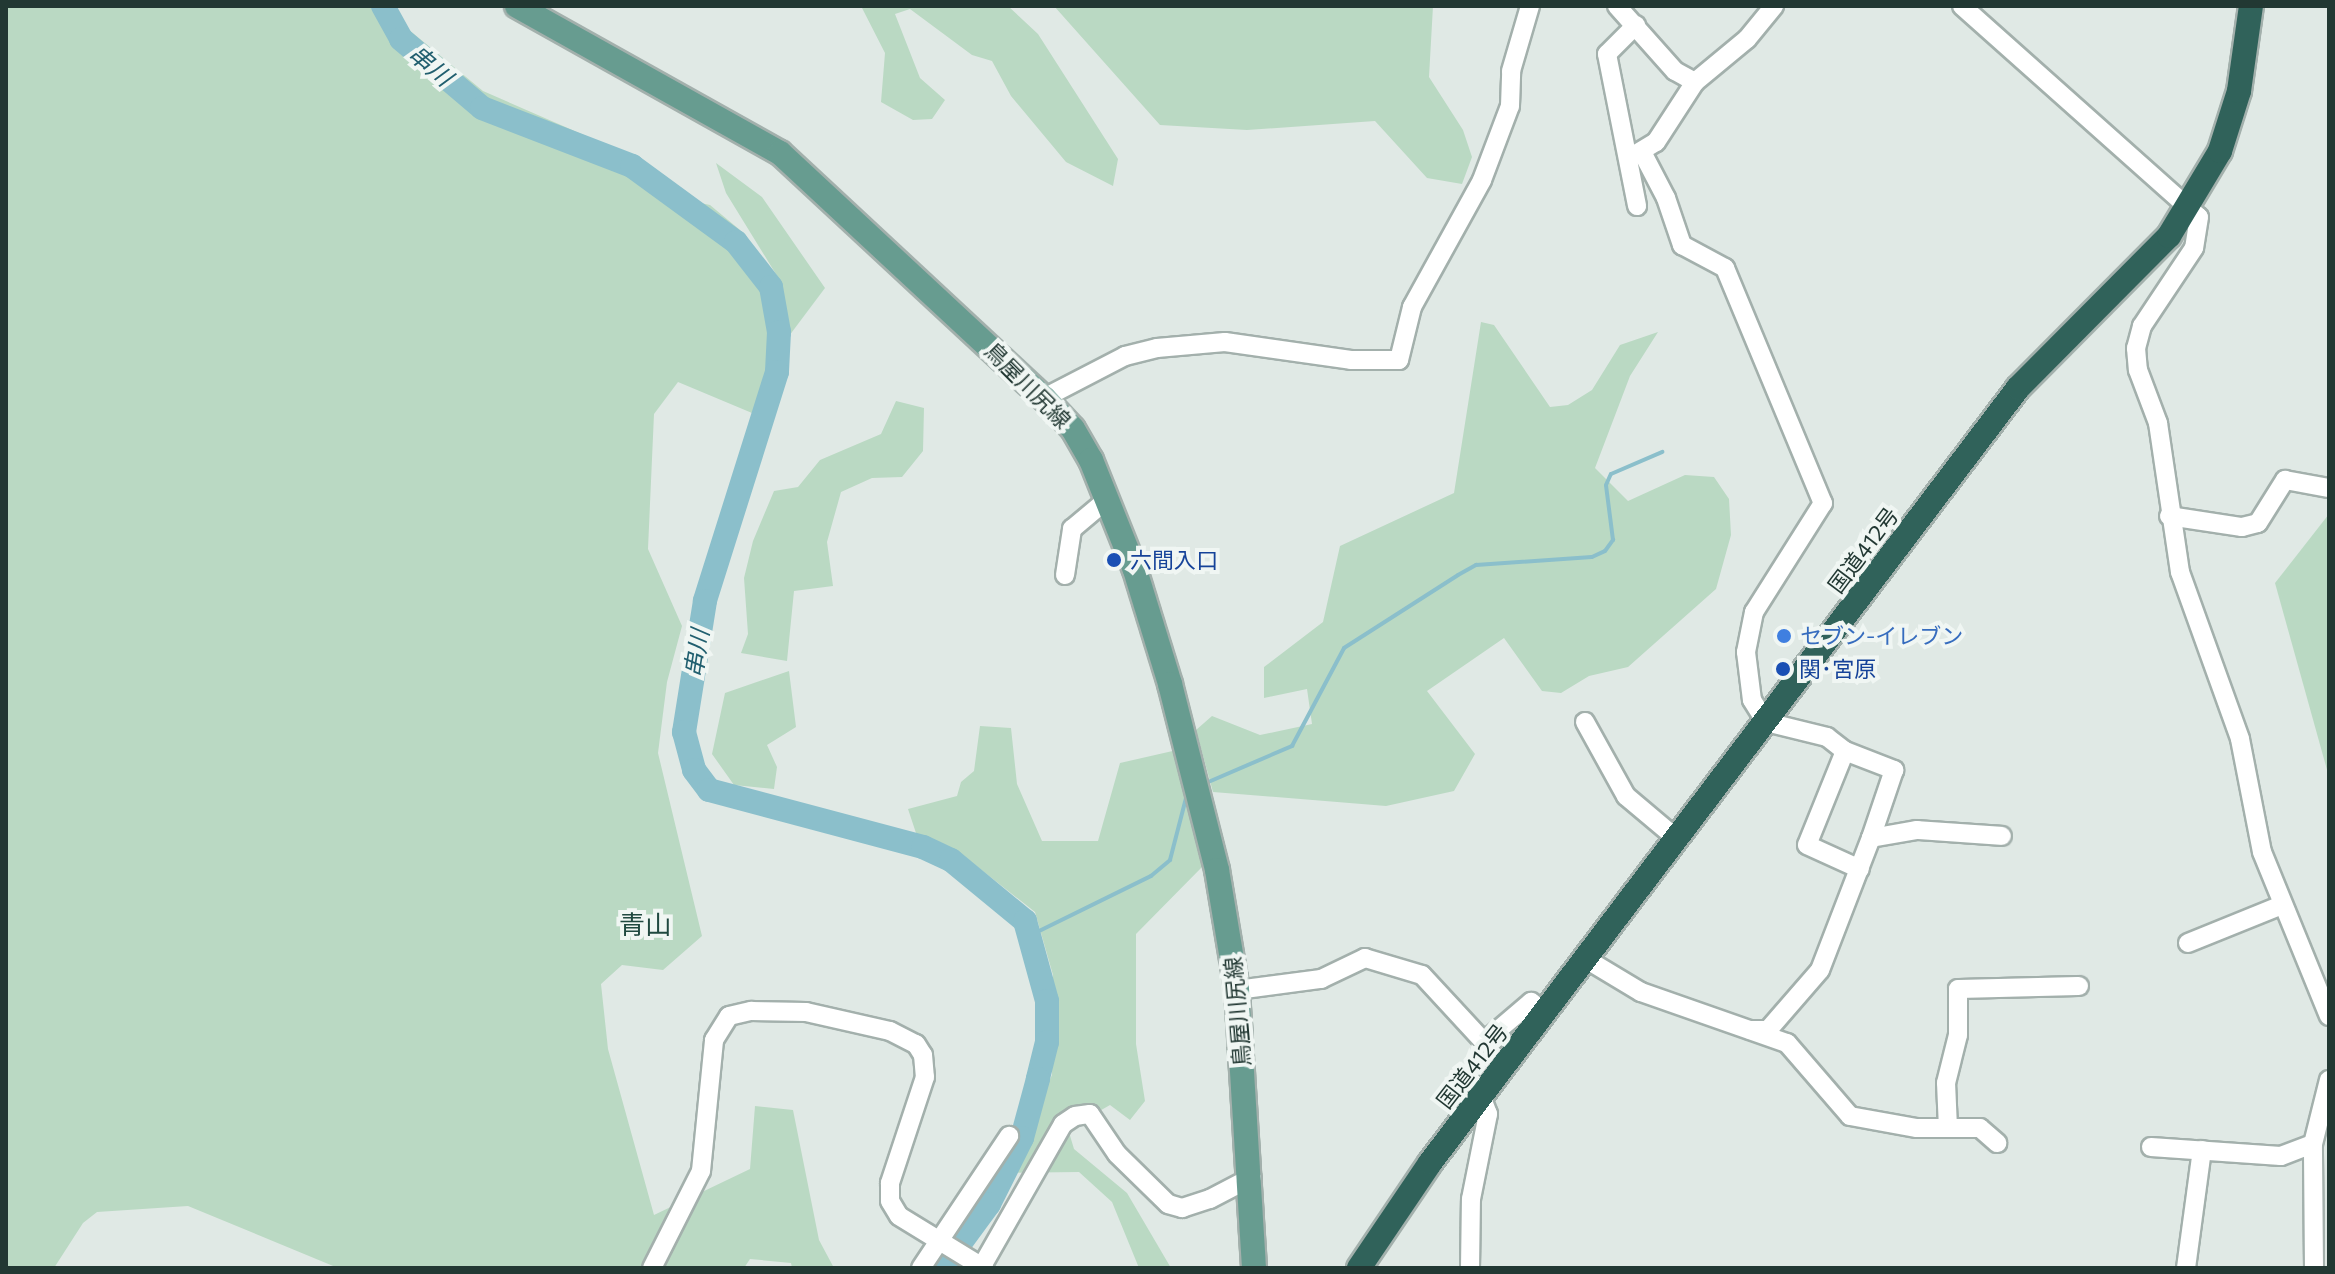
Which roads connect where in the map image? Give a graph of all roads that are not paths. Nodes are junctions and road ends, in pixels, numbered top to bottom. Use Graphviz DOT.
graph roads {
  1 [pos="517,6"];
  2 [pos="1530,6"];
  3 [pos="1617,6"];
  4 [pos="1774,6"];
  5 [pos="1962,6"];
  6 [pos="2251,6"];
  7 [pos="1636,25"];
  8 [pos="1695,82"];
  9 [pos="1635,156"];
  10 [pos="2191,204"];
  11 [pos="1637,206"];
  12 [pos="1044,398"];
  13 [pos="2329,488"];
  14 [pos="1109,498"];
  15 [pos="2169,516"];
  16 [pos="1065,575"];
  17 [pos="1585,722"];
  18 [pos="1766,722"];
  19 [pos="1845,751"];
  20 [pos="2002,836"];
  21 [pos="1871,838"];
  22 [pos="1677,839"];
  23 [pos="1860,869"];
  24 [pos="2282,905"];
  25 [pos="2188,943"];
  26 [pos="1586,959"];
  27 [pos="2079,986"];
  28 [pos="1237,990"];
  29 [pos="1547,1013"];
  30 [pos="2329,1016"];
  31 [pos="1748,1030"];
  32 [pos="2329,1080"];
  33 [pos="1481,1096"];
  34 [pos="1948,1128"];
  35 [pos="1009,1136"];
  36 [pos="1997,1143"];
  37 [pos="2313,1144"];
  38 [pos="2151,1147"];
  39 [pos="2202,1150"];
  40 [pos="2329,1162"];
  41 [pos="1252,1177"];
  42 [pos="944,1244"];
  43 [pos="980,1265"];
  44 [pos="652,1268"];
  45 [pos="921,1268"];
  46 [pos="1254,1268"];
  47 [pos="1359,1268"];
  48 [pos="1470,1268"];
  49 [pos="2186,1268"];
  50 [pos="2314,1268"];
  1 -- 12 [label="main road, 鳥屋川尻線"];
  2 -- 12 [label="street"];
  3 -- 7 [label="street"];
  4 -- 8 [label="street"];
  5 -- 10 [label="street"];
  6 -- 10 [label="highway, 国道412号"];
  7 -- 8 [label="street"];
  7 -- 9 [label="street"];
  8 -- 9 [label="street"];
  9 -- 11 [label="street"];
  9 -- 18 [label="street"];
  10 -- 15 [label="street"];
  10 -- 18 [label="highway, 国道412号"];
  12 -- 14 [label="main road, 鳥屋川尻線"];
  13 -- 15 [label="street"];
  14 -- 16 [label="street"];
  14 -- 28 [label="main road, 鳥屋川尻線"];
  15 -- 24 [label="street"];
  17 -- 22 [label="street"];
  18 -- 19 [label="street"];
  18 -- 22 [label="highway, 国道412号"];
  19 -- 21 [label="street"];
  19 -- 23 [label="street"];
  20 -- 21 [label="street"];
  21 -- 23 [label="street"];
  22 -- 26 [label="highway, 国道412号"];
  23 -- 31 [label="street"];
  24 -- 25 [label="street"];
  24 -- 30 [label="street"];
  26 -- 29 [label="highway, 国道412号"];
  26 -- 31 [label="street"];
  27 -- 34 [label="street"];
  28 -- 29 [label="street"];
  28 -- 41 [label="main road, 鳥屋川尻線"];
  29 -- 33 [label="highway, 国道412号"];
  31 -- 34 [label="street"];
  32 -- 37 [label="street"];
  33 -- 47 [label="highway, 国道412号"];
  33 -- 48 [label="street"];
  34 -- 36 [label="street"];
  35 -- 42 [label="street"];
  37 -- 39 [label="street"];
  37 -- 40 [label="street"];
  37 -- 50 [label="street"];
  38 -- 39 [label="street"];
  39 -- 49 [label="street"];
  41 -- 43 [label="street"];
  41 -- 46 [label="main road, 鳥屋川尻線"];
  42 -- 43 [label="street"];
  42 -- 44 [label="street"];
  42 -- 45 [label="street"];
}
